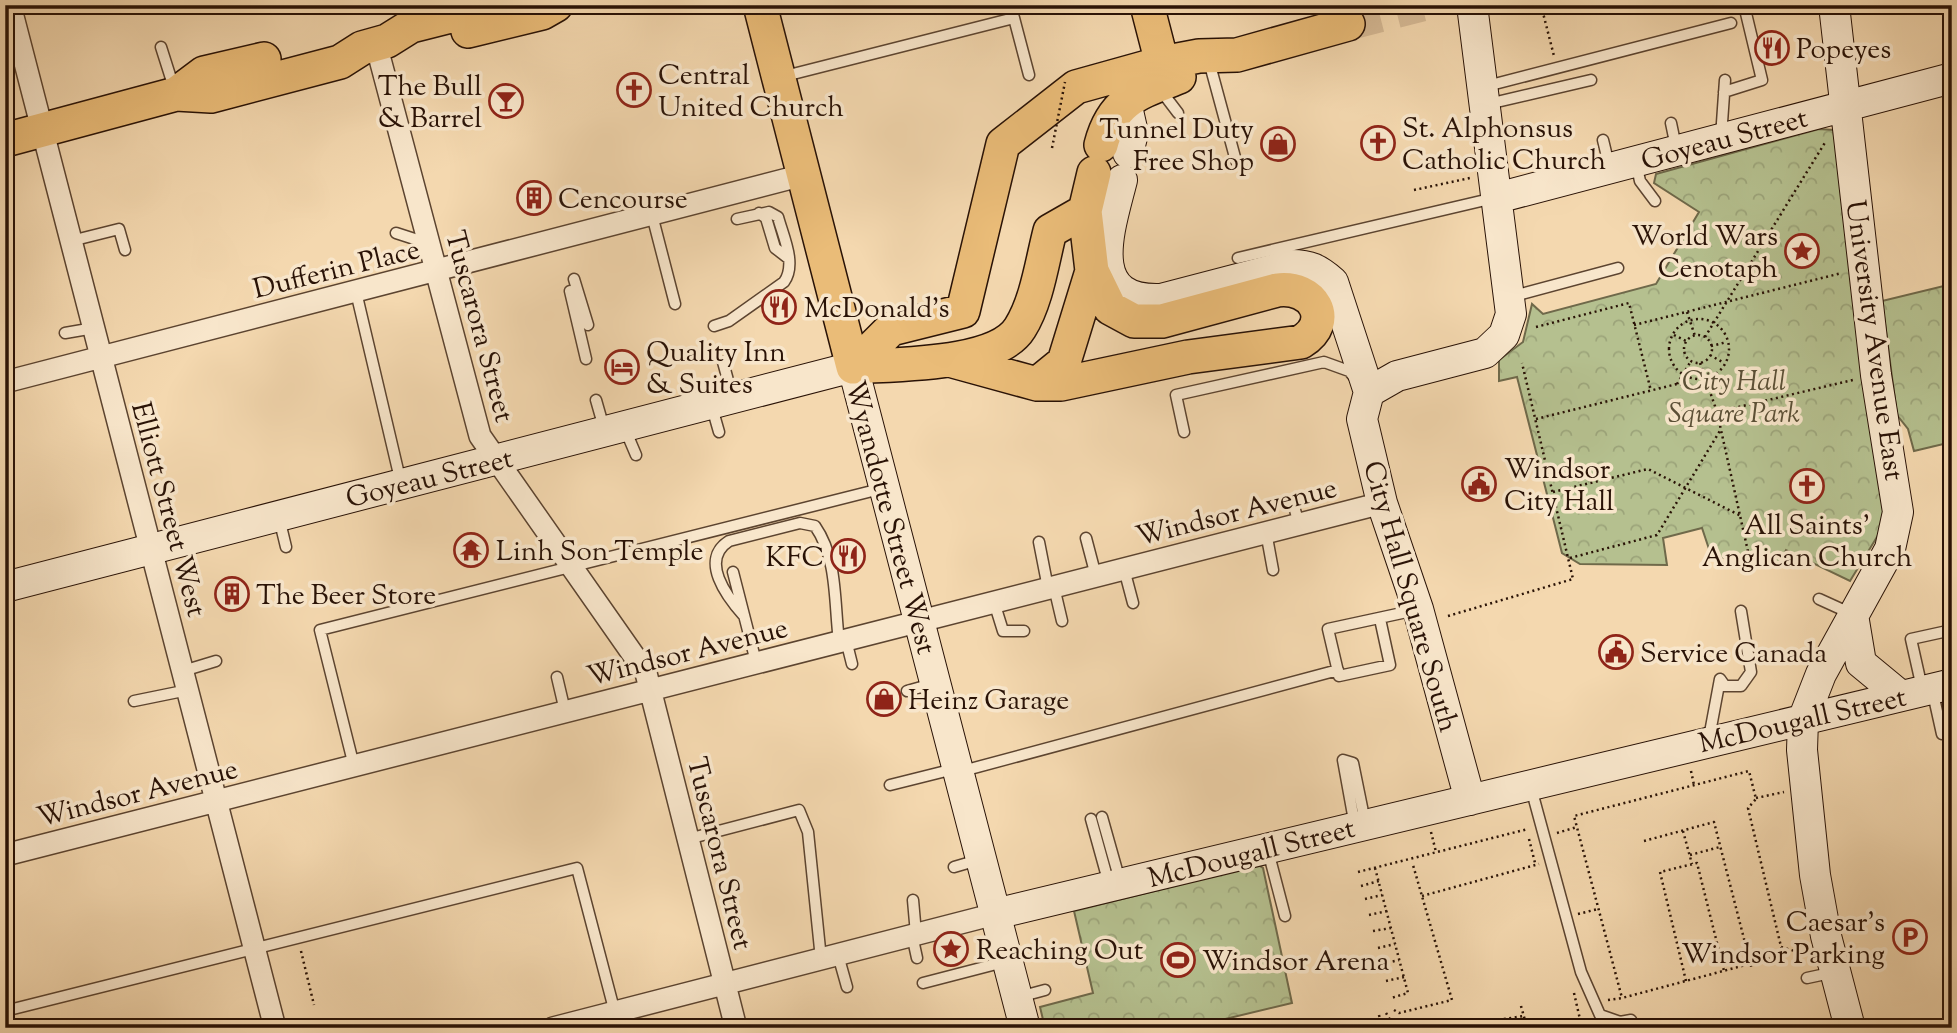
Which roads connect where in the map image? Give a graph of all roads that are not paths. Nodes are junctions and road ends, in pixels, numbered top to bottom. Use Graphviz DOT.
graph roads {
  1 [pos="10,5"];
  2 [pos="494,5"];
  3 [pos="556,5"];
  4 [pos="760,5"];
  5 [pos="1010,5"];
  6 [pos="1147,5"];
  7 [pos="1472,5"];
  8 [pos="1744,5"];
  9 [pos="1833,5"];
  10 [pos="1014,18"];
  11 [pos="1731,23"];
  12 [pos="1348,24"];
  13 [pos="375,45"];
  14 [pos="161,47"];
  15 [pos="1224,60"];
  16 [pos="1159,74"];
  17 [pos="1029,75"];
  18 [pos="778,78"];
  19 [pos="1952,78"];
  20 [pos="1591,80"];
  21 [pos="1725,80"];
  22 [pos="1724,92"];
  23 [pos="176,93"];
  24 [pos="1484,96"];
  25 [pos="1845,106"];
  26 [pos="1178,113"];
  27 [pos="43,131"];
  28 [pos="1721,138"];
  29 [pos="5,140"];
  30 [pos="1616,156"];
  31 [pos="1236,161"];
  32 [pos="1111,163"];
  33 [pos="803,175"];
  34 [pos="1497,198"];
  35 [pos="1655,201"];
  36 [pos="1085,211"];
  37 [pos="652,215"];
  38 [pos="737,219"];
  39 [pos="396,233"];
  40 [pos="71,241"];
  41 [pos="430,244"];
  42 [pos="125,250"];
  43 [pos="1238,258"];
  44 [pos="1618,268"];
  45 [pos="437,271"];
  46 [pos="1092,271"];
  47 [pos="574,279"];
  48 [pos="570,291"];
  49 [pos="356,292"];
  50 [pos="1510,297"];
  51 [pos="675,304"];
  52 [pos="587,325"];
  53 [pos="714,326"];
  54 [pos="94,328"];
  55 [pos="65,333"];
  56 [pos="102,357"];
  57 [pos="586,359"];
  58 [pos="953,361"];
  59 [pos="723,362"];
  60 [pos="853,367"];
  61 [pos="5,382"];
  62 [pos="1037,384"];
  63 [pos="1369,392"];
  64 [pos="596,400"];
  65 [pos="721,411"];
  66 [pos="614,429"];
  67 [pos="1184,432"];
  68 [pos="636,455"];
  69 [pos="496,459"];
  70 [pos="401,484"];
  71 [pos="884,488"];
  72 [pos="1293,503"];
  73 [pos="1382,503"];
  74 [pos="278,516"];
  75 [pos="1299,524"];
  76 [pos="1266,532"];
  77 [pos="1086,538"];
  78 [pos="1039,542"];
  79 [pos="286,547"];
  80 [pos="151,549"];
  81 [pos="570,567"];
  82 [pos="1124,569"];
  83 [pos="1273,570"];
  84 [pos="733,572"];
  85 [pos="1097,576"];
  86 [pos="5,587"];
  87 [pos="1051,587"];
  88 [pos="1819,599"];
  89 [pos="994,602"];
  90 [pos="1133,603"];
  91 [pos="1419,609"];
  92 [pos="1741,611"];
  93 [pos="1853,615"];
  94 [pos="744,616"];
  95 [pos="1380,619"];
  96 [pos="919,621"];
  97 [pos="1062,621"];
  98 [pos="1952,630"];
  99 [pos="1024,631"];
  100 [pos="842,640"];
  101 [pos="216,662"];
  102 [pos="756,662"];
  103 [pos="852,664"];
  104 [pos="1338,670"];
  105 [pos="558,677"];
  106 [pos="185,680"];
  107 [pos="650,690"];
  108 [pos="1927,690"];
  109 [pos="134,701"];
  110 [pos="565,711"];
  111 [pos="1803,720"];
  112 [pos="1942,734"];
  113 [pos="1709,741"];
  114 [pos="354,766"];
  115 [pos="957,770"];
  116 [pos="890,785"];
  117 [pos="1531,785"];
  118 [pos="1471,800"];
  119 [pos="216,801"];
  120 [pos="1097,818"];
  121 [pos="1360,826"];
  122 [pos="688,839"];
  123 [pos="1267,849"];
  124 [pos="5,855"];
  125 [pos="1115,885"];
  126 [pos="913,900"];
  127 [pos="995,914"];
  128 [pos="1285,916"];
  129 [pos="914,935"];
  130 [pos="255,949"];
  131 [pos="829,957"];
  132 [pos="918,958"];
  133 [pos="1007,961"];
  134 [pos="725,983"];
  135 [pos="923,983"];
  136 [pos="847,987"];
  137 [pos="5,1011"];
  138 [pos="617,1020"];
  139 [pos="1631,1020"];
  140 [pos="275,1028"];
  141 [pos="553,1028"];
  142 [pos="736,1028"];
  143 [pos="1024,1028"];
  144 [pos="1850,1028"];
  1 -- 27 [label="street, Elliott Street West"];
  2 -- 13 [label="main road"];
  3 -- 13 [label="main road"];
  4 -- 18 [label="main road, Wyandotte Street West"];
  5 -- 10 [label="lane"];
  6 -- 16 [label="main road"];
  7 -- 24 [label="street"];
  8 -- 22 [label="lane"];
  9 -- 25 [label="street, University Avenue East"];
  10 -- 17 [label="lane"];
  10 -- 18 [label="lane"];
  11 -- 24 [label="lane"];
  12 -- 15 [label="main road"];
  13 -- 23 [label="main road"];
  13 -- 41 [label="street, Tuscarora Street"];
  14 -- 23 [label="lane"];
  15 -- 16 [label="main road"];
  15 -- 31 [label="lane"];
  16 -- 26 [label="lane"];
  16 -- 32 [label="main road"];
  16 -- 60 [label="main road"];
  18 -- 33 [label="main road, Wyandotte Street West"];
  19 -- 25 [label="street, Goyeau Street"];
  20 -- 24 [label="lane"];
  21 -- 22 [label="lane"];
  22 -- 28 [label="lane"];
  23 -- 27 [label="main road"];
  24 -- 34 [label="street"];
  25 -- 28 [label="street, Goyeau Street"];
  25 -- 93 [label="street, University Avenue East"];
  27 -- 29 [label="main road"];
  27 -- 40 [label="street, Elliott Street West"];
  28 -- 30 [label="street, Goyeau Street"];
  30 -- 34 [label="street, Goyeau Street"];
  30 -- 35 [label="lane"];
  32 -- 36 [label="main road"];
  32 -- 63 [label="street"];
  33 -- 37 [label="street, Dufferin Place"];
  33 -- 60 [label="main road, Wyandotte Street West"];
  34 -- 43 [label="lane"];
  34 -- 50 [label="street"];
  36 -- 46 [label="main road"];
  36 -- 58 [label="main road"];
  37 -- 45 [label="street, Dufferin Place"];
  37 -- 51 [label="lane"];
  38 -- 53 [label="lane"];
  39 -- 41 [label="lane"];
  40 -- 42 [label="lane"];
  40 -- 54 [label="street, Elliott Street West"];
  41 -- 45 [label="street, Tuscarora Street"];
  44 -- 50 [label="lane"];
  45 -- 49 [label="street, Dufferin Place"];
  45 -- 69 [label="street, Tuscarora Street"];
  46 -- 62 [label="main road"];
  46 -- 62 [label="main road"];
  47 -- 52 [label="lane"];
  48 -- 57 [label="lane"];
  49 -- 56 [label="street, Dufferin Place"];
  49 -- 70 [label="lane"];
  50 -- 63 [label="street"];
  54 -- 55 [label="lane"];
  54 -- 56 [label="street, Elliott Street West"];
  56 -- 61 [label="street, Dufferin Place"];
  56 -- 80 [label="street, Elliott Street West"];
  58 -- 60 [label="main road"];
  58 -- 62 [label="main road"];
  59 -- 65 [label="lane"];
  60 -- 65 [label="street, Goyeau Street"];
  60 -- 71 [label="street, Wyandotte Street West"];
  63 -- 67 [label="lane"];
  63 -- 73 [label="street, City Hall Square South"];
  64 -- 66 [label="lane"];
  65 -- 66 [label="street, Goyeau Street"];
  66 -- 68 [label="lane"];
  66 -- 69 [label="street, Goyeau Street"];
  69 -- 70 [label="street, Goyeau Street"];
  69 -- 81 [label="street, Tuscarora Street"];
  70 -- 74 [label="street, Goyeau Street"];
  71 -- 81 [label="lane"];
  71 -- 96 [label="street, Wyandotte Street West"];
  72 -- 75 [label="lane"];
  73 -- 75 [label="street, Windsor Avenue"];
  73 -- 91 [label="street, City Hall Square South"];
  74 -- 79 [label="lane"];
  74 -- 80 [label="street, Goyeau Street"];
  75 -- 76 [label="street, Windsor Avenue"];
  76 -- 82 [label="street, Windsor Avenue"];
  76 -- 83 [label="lane"];
  77 -- 85 [label="lane"];
  78 -- 87 [label="lane"];
  80 -- 86 [label="street, Goyeau Street"];
  80 -- 106 [label="street, Elliott Street West"];
  81 -- 107 [label="street, Tuscarora Street"];
  81 -- 114 [label="lane"];
  82 -- 85 [label="street, Windsor Avenue"];
  82 -- 90 [label="lane"];
  84 -- 94 [label="lane"];
  85 -- 87 [label="street, Windsor Avenue"];
  87 -- 89 [label="street, Windsor Avenue"];
  87 -- 97 [label="lane"];
  88 -- 93 [label="lane"];
  89 -- 96 [label="street, Windsor Avenue"];
  89 -- 99 [label="lane"];
  91 -- 95 [label="lane"];
  91 -- 118 [label="street, City Hall Square South"];
  92 -- 113 [label="lane"];
  93 -- 108 [label="street"];
  93 -- 111 [label="street, University Avenue East"];
  94 -- 100 [label="lane"];
  94 -- 102 [label="lane"];
  95 -- 104 [label="lane"];
  95 -- 104 [label="lane"];
  96 -- 100 [label="street, Windsor Avenue"];
  96 -- 115 [label="street, Wyandotte Street West"];
  98 -- 108 [label="lane"];
  100 -- 102 [label="street, Windsor Avenue"];
  100 -- 103 [label="lane"];
  101 -- 106 [label="lane"];
  102 -- 107 [label="street, Windsor Avenue"];
  104 -- 115 [label="lane"];
  105 -- 110 [label="lane"];
  106 -- 109 [label="lane"];
  106 -- 119 [label="street, Elliott Street West"];
  107 -- 110 [label="street, Windsor Avenue"];
  107 -- 122 [label="street, Tuscarora Street"];
  108 -- 111 [label="street, McDougall Street"];
  108 -- 112 [label="lane"];
  110 -- 114 [label="street, Windsor Avenue"];
  111 -- 113 [label="street, McDougall Street"];
  111 -- 144 [label="street, University Avenue East"];
  113 -- 117 [label="street, McDougall Street"];
  114 -- 119 [label="street, Windsor Avenue"];
  115 -- 116 [label="lane"];
  115 -- 127 [label="street, Wyandotte Street West"];
  117 -- 118 [label="street, McDougall Street"];
  117 -- 139 [label="lane"];
  118 -- 121 [label="street, McDougall Street"];
  119 -- 124 [label="street, Windsor Avenue"];
  119 -- 130 [label="street, Elliott Street West"];
  120 -- 125 [label="lane"];
  121 -- 121 [label="lane"];
  121 -- 123 [label="street, McDougall Street"];
  122 -- 131 [label="lane"];
  122 -- 134 [label="street, Tuscarora Street"];
  123 -- 125 [label="street, McDougall Street"];
  123 -- 128 [label="lane"];
  125 -- 127 [label="street, McDougall Street"];
  126 -- 129 [label="lane"];
  127 -- 129 [label="street, McDougall Street"];
  127 -- 133 [label="street, Wyandotte Street West"];
  129 -- 131 [label="street, McDougall Street"];
  129 -- 132 [label="lane"];
  130 -- 137 [label="lane"];
  130 -- 138 [label="lane"];
  130 -- 140 [label="street, Elliott Street West"];
  131 -- 134 [label="street, McDougall Street"];
  131 -- 136 [label="lane"];
  133 -- 135 [label="lane"];
  133 -- 143 [label="street, Wyandotte Street West"];
  134 -- 138 [label="street, McDougall Street"];
  134 -- 142 [label="street, Tuscarora Street"];
  138 -- 141 [label="street, McDougall Street"];
}
